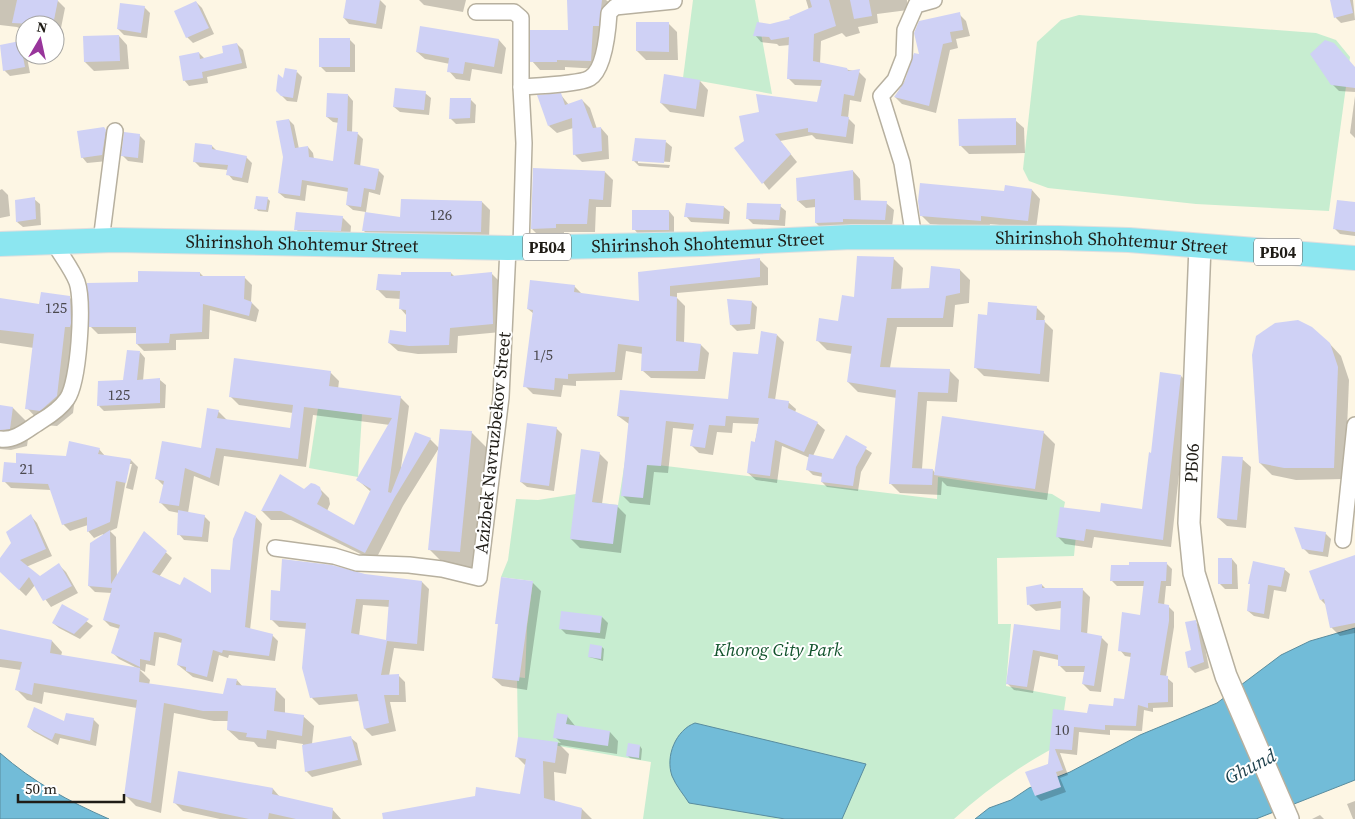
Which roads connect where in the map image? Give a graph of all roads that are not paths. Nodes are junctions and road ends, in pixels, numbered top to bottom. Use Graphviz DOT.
graph roads {
  1 [pos="934,0"];
  2 [pos="674,1"];
  3 [pos="476,12"];
  4 [pos="521,86"];
  5 [pos="115,131"];
  6 [pos="914,238"];
  7 [pos="101,241"];
  8 [pos="54,243"];
  9 [pos="0,244"];
  10 [pos="1200,246"];
  11 [pos="515,247"];
  12 [pos="1355,258"];
  13 [pos="1355,424"];
  14 [pos="0,439"];
  15 [pos="1343,540"];
  16 [pos="275,548"];
  17 [pos="1288,819"];
  1 -- 6 [label="street"];
  2 -- 4 [label="street"];
  3 -- 4 [label="street"];
  4 -- 11 [label="street"];
  5 -- 7 [label="street"];
  6 -- 10 [label="main road, Shirinshoh Shohtemur Street / РБ04"];
  6 -- 11 [label="main road, Shirinshoh Shohtemur Street / РБ04"];
  7 -- 8 [label="main road, Shirinshoh Shohtemur Street / РБ04"];
  7 -- 11 [label="main road, Shirinshoh Shohtemur Street / РБ04"];
  8 -- 9 [label="main road, Shirinshoh Shohtemur Street / РБ04"];
  8 -- 14 [label="street"];
  10 -- 12 [label="main road, Shirinshoh Shohtemur Street / РБ04"];
  10 -- 17 [label="main road, РБ06 / РБ06"];
  11 -- 16 [label="street, Azizbek Navruzbekov Street"];
  13 -- 15 [label="street"];
}
